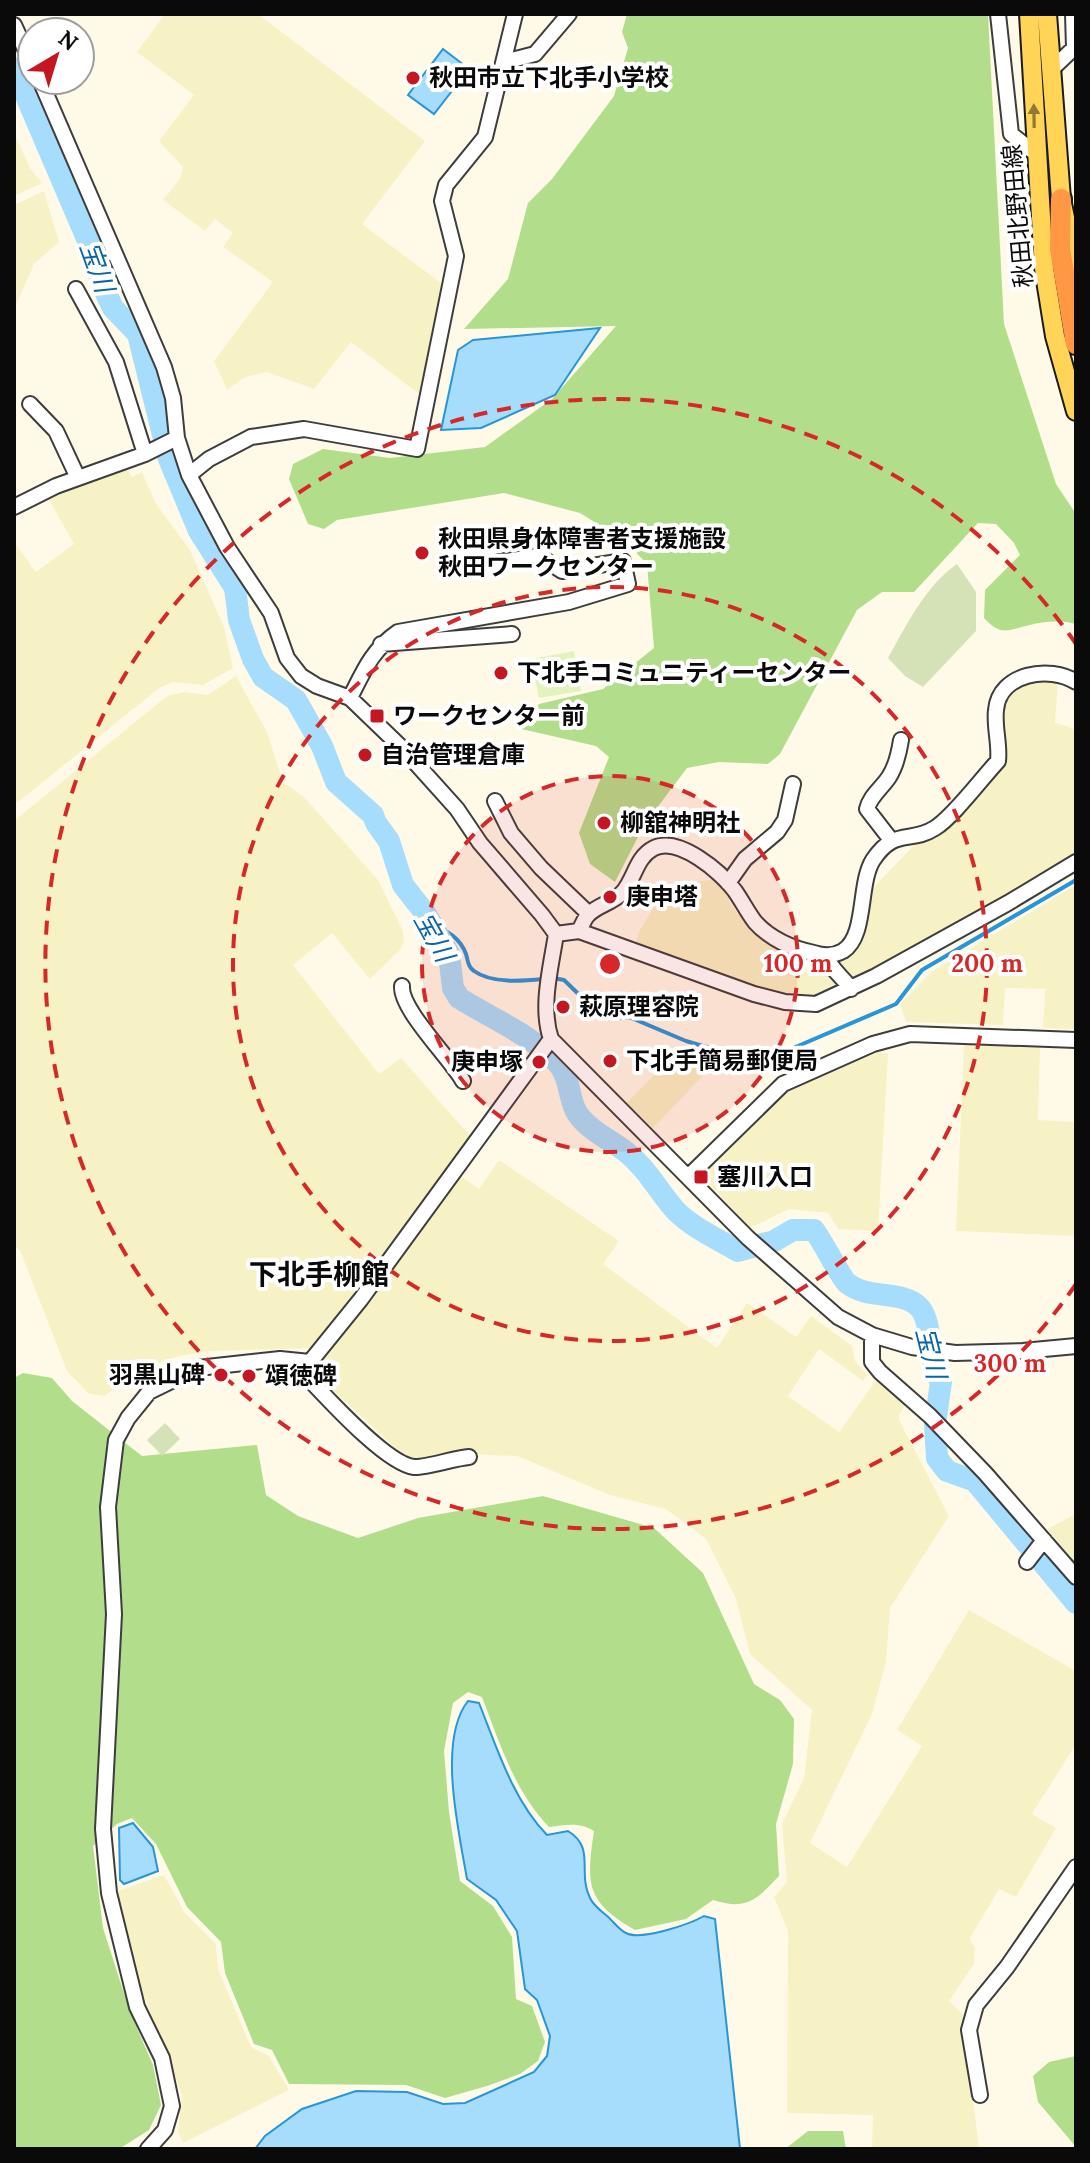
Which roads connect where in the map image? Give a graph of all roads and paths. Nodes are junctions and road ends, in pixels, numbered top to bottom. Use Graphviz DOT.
graph roads {
  1 [pos="515,14"];
  2 [pos="569,14"];
  3 [pos="998,14"];
  4 [pos="1029,14"];
  5 [pos="1047,14"];
  6 [pos="1073,14"];
  7 [pos="504,62"];
  8 [pos="1053,68"];
  9 [pos="47,96"];
  10 [pos="1035,153"];
  11 [pos="1061,199"];
  12 [pos="1076,269"];
  13 [pos="76,289"];
  14 [pos="1076,344"];
  15 [pos="30,404"];
  16 [pos="1076,411"];
  17 [pos="174,439"];
  18 [pos="149,452"];
  19 [pos="189,475"];
  20 [pos="78,478"];
  21 [pos="14,507"];
  22 [pos="499,562"];
  23 [pos="512,634"];
  24 [pos="381,644"];
  25 [pos="1076,682"];
  26 [pos="350,698"];
  27 [pos="901,740"];
  28 [pos="793,784"];
  29 [pos="495,801"];
  30 [pos="891,840"];
  31 [pos="1076,862"];
  32 [pos="728,883"];
  33 [pos="589,914"];
  34 [pos="579,931"];
  35 [pos="556,934"];
  36 [pos="827,956"];
  37 [pos="402,986"];
  38 [pos="851,989"];
  39 [pos="1076,1040"];
  40 [pos="545,1046"];
  41 [pos="463,1081"];
  42 [pos="689,1176"];
  43 [pos="872,1335"];
  44 [pos="1076,1346"];
  45 [pos="310,1362"];
  46 [pos="469,1457"];
  47 [pos="1044,1540"];
  48 [pos="1027,1562"];
  49 [pos="1076,1577"];
  50 [pos="1076,1867"];
  51 [pos="980,2095"];
  52 [pos="148,2149"];
  1 -- 7 [label="street"];
  2 -- 7 [label="street"];
  3 -- 10 [label="street"];
  10 -- 4 [label="main road, 秋田北野田線, one-way"];
  5 -- 8 [label="main road, 秋田北野田線"];
  6 -- 8 [label="street"];
  7 -- 19 [label="street"];
  8 -- 11 [label="main road, 秋田北野田線"];
  9 -- 17 [label="street"];
  10 -- 16 [label="main road, 秋田北野田線"];
  11 -- 12 [label="main road, 秋田北野田線"];
  11 -- 14 [label="highway"];
  13 -- 18 [label="street"];
  15 -- 20 [label="street"];
  17 -- 18 [label="street"];
  17 -- 19 [label="street"];
  18 -- 20 [label="street"];
  19 -- 26 [label="street"];
  20 -- 21 [label="street"];
  22 -- 24 [label="street"];
  23 -- 24 [label="street"];
  24 -- 26 [label="street"];
  25 -- 30 [label="street"];
  26 -- 35 [label="street"];
  27 -- 30 [label="street"];
  28 -- 32 [label="street"];
  29 -- 33 [label="street"];
  30 -- 36 [label="street"];
  31 -- 38 [label="street"];
  32 -- 33 [label="street"];
  32 -- 36 [label="street"];
  33 -- 34 [label="street"];
  34 -- 35 [label="street"];
  34 -- 38 [label="street"];
  35 -- 40 [label="street"];
  36 -- 38 [label="street"];
  37 -- 41 [label="street"];
  39 -- 42 [label="street"];
  40 -- 42 [label="street"];
  40 -- 45 [label="street"];
  42 -- 43 [label="street"];
  43 -- 44 [label="street"];
  43 -- 47 [label="street"];
  45 -- 46 [label="street"];
  45 -- 52 [label="street"];
  47 -- 48 [label="street"];
  47 -- 49 [label="street"];
  50 -- 51 [label="street"];
}
